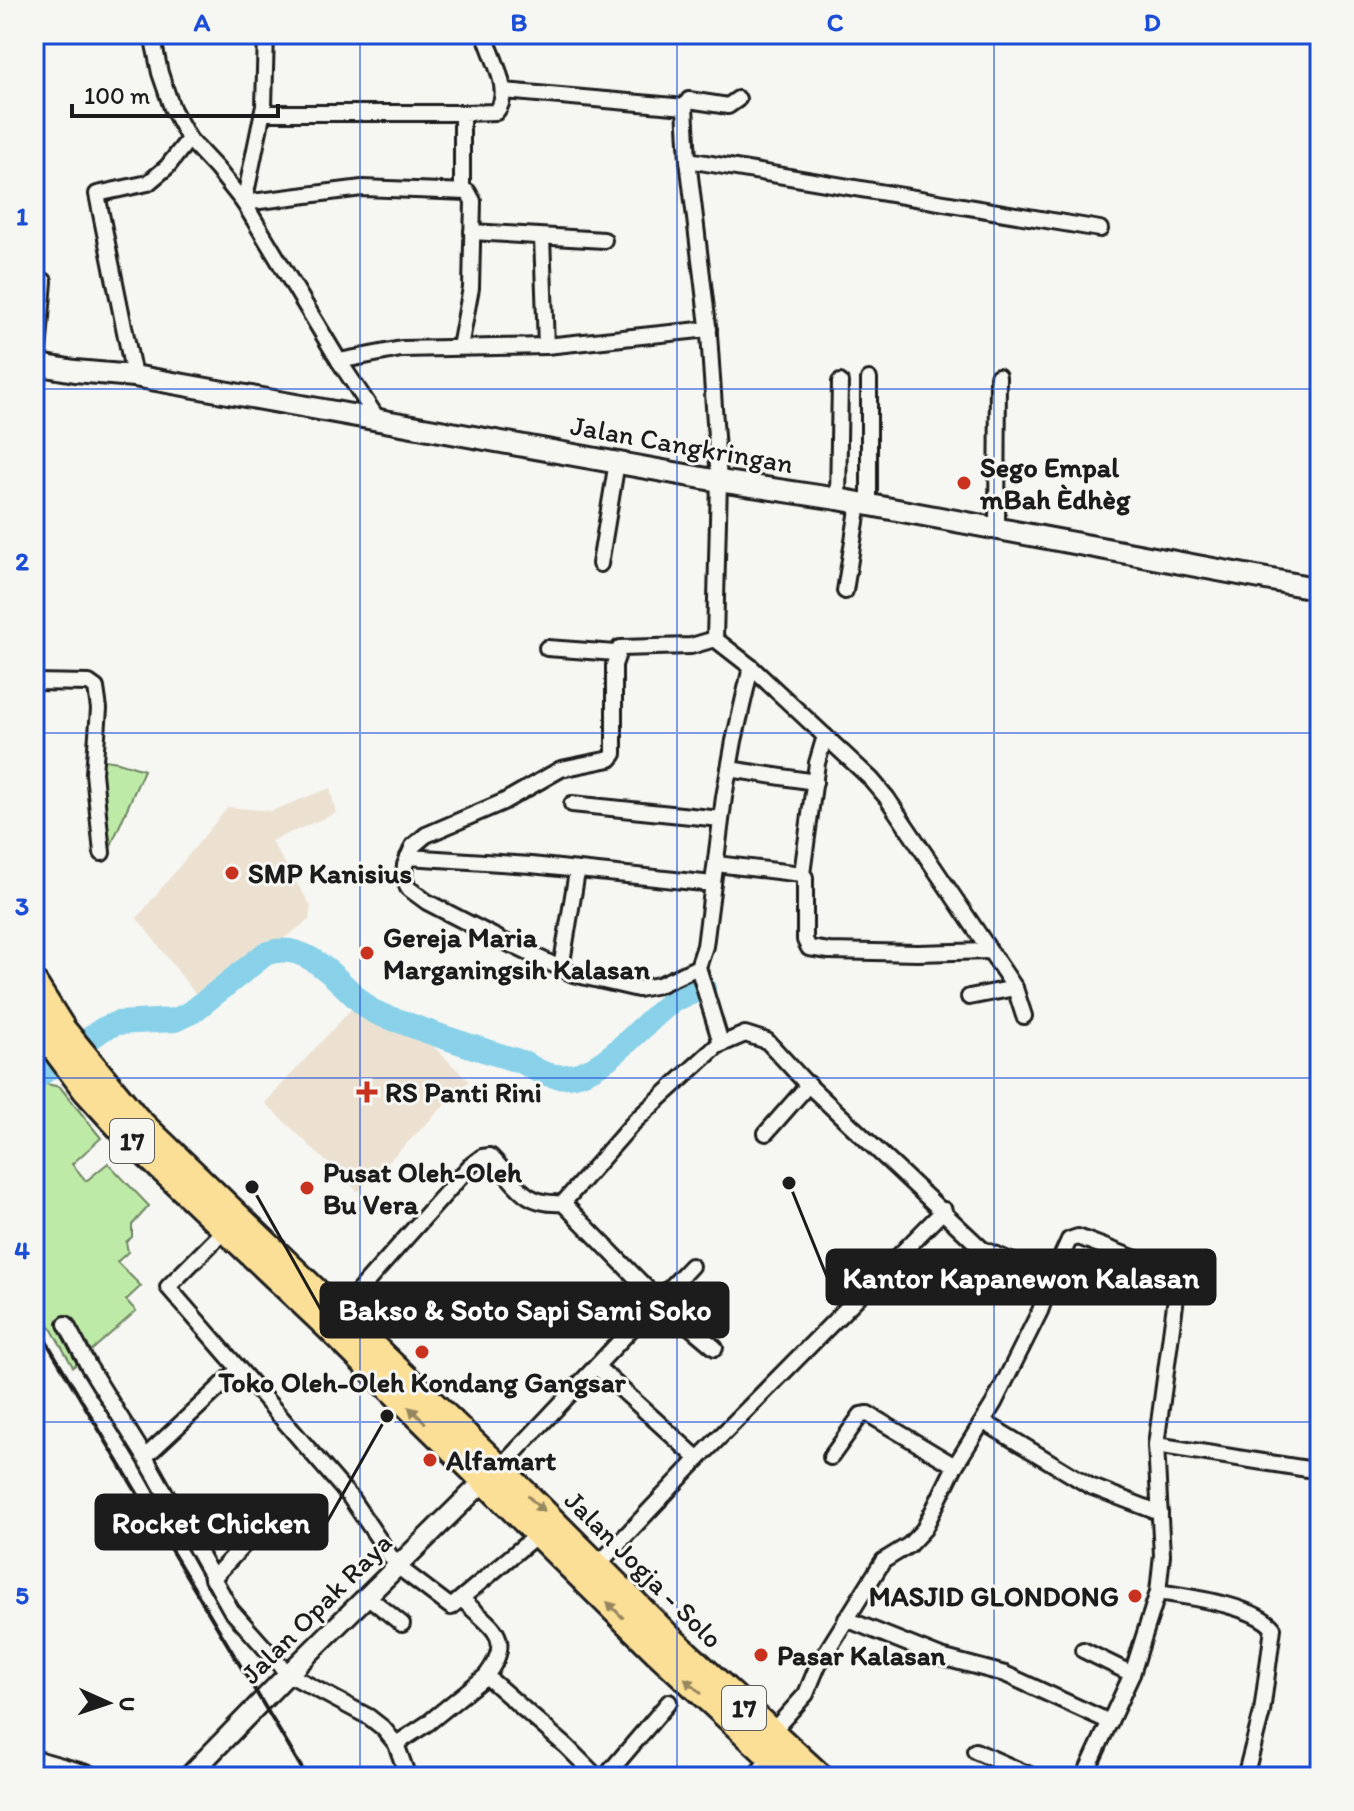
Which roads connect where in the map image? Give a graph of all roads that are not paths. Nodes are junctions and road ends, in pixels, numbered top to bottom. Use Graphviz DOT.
graph roads {
  1 [pos="152,34"];
  2 [pos="266,34"];
  3 [pos="485,34"];
  4 [pos="497,34"];
  5 [pos="489,49"];
  6 [pos="504,91"];
  7 [pos="738,99"];
  8 [pos="685,107"];
  9 [pos="262,113"];
  10 [pos="462,113"];
  11 [pos="189,139"];
  12 [pos="688,160"];
  13 [pos="462,190"];
  14 [pos="244,203"];
  15 [pos="1100,229"];
  16 [pos="472,232"];
  17 [pos="542,237"];
  18 [pos="604,240"];
  19 [pos="44,281"];
  20 [pos="709,329"];
  21 [pos="546,346"];
  22 [pos="460,347"];
  23 [pos="339,361"];
  24 [pos="35,364"];
  25 [pos="134,376"];
  26 [pos="998,376"];
  27 [pos="869,379"];
  28 [pos="840,382"];
  29 [pos="377,418"];
  30 [pos="617,462"];
  31 [pos="719,481"];
  32 [pos="838,499"];
  33 [pos="864,504"];
  34 [pos="997,529"];
  35 [pos="600,564"];
  36 [pos="1320,589"];
  37 [pos="845,591"];
  38 [pos="715,639"];
  39 [pos="547,648"];
  40 [pos="616,653"];
  41 [pos="751,667"];
  42 [pos="34,682"];
  43 [pos="825,736"];
  44 [pos="729,769"];
  45 [pos="815,782"];
  46 [pos="572,804"];
  47 [pos="721,819"];
  48 [pos="102,853"];
  49 [pos="408,857"];
  50 [pos="716,864"];
  51 [pos="577,872"];
  52 [pos="802,874"];
  53 [pos="713,884"];
  54 [pos="989,951"];
  55 [pos="698,967"];
  56 [pos="561,968"];
  57 [pos="34,983"];
  58 [pos="1015,988"];
  59 [pos="969,997"];
  60 [pos="1024,1016"];
  61 [pos="48,1030"];
  62 [pos="721,1043"];
  63 [pos="93,1084"];
  64 [pos="809,1084"];
  65 [pos="766,1133"];
  66 [pos="563,1203"];
  67 [pos="944,1210"];
  68 [pos="225,1230"];
  69 [pos="691,1266"];
  70 [pos="1053,1275"];
  71 [pos="658,1300"];
  72 [pos="339,1313"];
  73 [pos="66,1324"];
  74 [pos="715,1348"];
  75 [pos="597,1367"];
  76 [pos="238,1370"];
  77 [pos="984,1422"];
  78 [pos="1156,1445"];
  79 [pos="145,1457"];
  80 [pos="831,1457"];
  81 [pos="698,1459"];
  82 [pos="955,1466"];
  83 [pos="1320,1471"];
  84 [pos="492,1474"];
  85 [pos="1160,1513"];
  86 [pos="267,1520"];
  87 [pos="538,1534"];
  88 [pos="585,1563"];
  89 [pos="397,1566"];
  90 [pos="212,1579"];
  91 [pos="1158,1592"];
  92 [pos="367,1596"];
  93 [pos="462,1599"];
  94 [pos="846,1619"];
  95 [pos="402,1624"];
  96 [pos="1083,1650"];
  97 [pos="288,1674"];
  98 [pos="1132,1674"];
  99 [pos="486,1676"];
  100 [pos="669,1702"];
  101 [pos="1110,1722"];
  102 [pos="771,1733"];
  103 [pos="396,1744"];
  104 [pos="975,1751"];
  105 [pos="34,1758"];
  106 [pos="770,1758"];
  107 [pos="101,1777"];
  108 [pos="188,1777"];
  109 [pos="408,1777"];
  110 [pos="597,1777"];
  111 [pos="605,1777"];
  112 [pos="754,1777"];
  113 [pos="792,1777"];
  114 [pos="821,1777"];
  115 [pos="1034,1777"];
  116 [pos="1084,1777"];
  117 [pos="1245,1777"];
  1 -- 11 [label="street"];
  2 -- 9 [label="street"];
  3 -- 5 [label="street"];
  4 -- 5 [label="street"];
  5 -- 6 [label="street"];
  6 -- 8 [label="street"];
  6 -- 10 [label="street"];
  7 -- 8 [label="street"];
  8 -- 12 [label="street"];
  9 -- 10 [label="street"];
  9 -- 14 [label="street"];
  10 -- 13 [label="street"];
  11 -- 14 [label="street"];
  11 -- 25 [label="street"];
  12 -- 15 [label="street"];
  12 -- 20 [label="street"];
  13 -- 14 [label="street"];
  13 -- 16 [label="street"];
  14 -- 23 [label="street"];
  16 -- 17 [label="street"];
  16 -- 22 [label="street"];
  17 -- 18 [label="street"];
  17 -- 21 [label="street"];
  19 -- 24 [label="street"];
  20 -- 21 [label="street"];
  20 -- 31 [label="street"];
  21 -- 22 [label="street"];
  22 -- 23 [label="street"];
  23 -- 29 [label="street"];
  24 -- 25 [label="main road, Jalan Cangkringan"];
  25 -- 29 [label="main road, Jalan Cangkringan"];
  26 -- 34 [label="street"];
  27 -- 33 [label="street"];
  28 -- 32 [label="street"];
  29 -- 30 [label="main road, Jalan Cangkringan"];
  30 -- 31 [label="main road, Jalan Cangkringan"];
  30 -- 35 [label="street"];
  31 -- 32 [label="main road, Jalan Cangkringan"];
  31 -- 38 [label="street"];
  32 -- 33 [label="main road, Jalan Cangkringan"];
  33 -- 34 [label="main road, Jalan Cangkringan"];
  33 -- 37 [label="street"];
  34 -- 36 [label="main road, Jalan Cangkringan"];
  38 -- 40 [label="street"];
  38 -- 41 [label="street"];
  39 -- 40 [label="street"];
  40 -- 49 [label="street"];
  41 -- 43 [label="street"];
  41 -- 44 [label="street"];
  42 -- 48 [label="street"];
  43 -- 45 [label="street"];
  43 -- 54 [label="street"];
  44 -- 45 [label="street"];
  44 -- 47 [label="street"];
  45 -- 52 [label="street"];
  46 -- 47 [label="street"];
  47 -- 50 [label="street"];
  49 -- 51 [label="street"];
  49 -- 56 [label="street"];
  50 -- 52 [label="street"];
  50 -- 53 [label="street"];
  51 -- 53 [label="street"];
  51 -- 56 [label="street"];
  52 -- 54 [label="street"];
  53 -- 55 [label="street"];
  54 -- 58 [label="street"];
  55 -- 56 [label="street"];
  55 -- 62 [label="street"];
  57 -- 61 [label="highway, Jalan Jogja - Solo / 17"];
  58 -- 59 [label="street"];
  58 -- 60 [label="street"];
  61 -- 63 [label="highway, Jalan Jogja - Solo / 17"];
  62 -- 64 [label="street"];
  62 -- 66 [label="street"];
  63 -- 68 [label="highway, Jalan Jogja - Solo / 17"];
  63 -- 72 [label="highway, Jalan Jogja - Solo / 17"];
  64 -- 65 [label="street"];
  64 -- 67 [label="street"];
  66 -- 71 [label="street"];
  66 -- 72 [label="street"];
  67 -- 70 [label="street"];
  67 -- 81 [label="street"];
  68 -- 76 [label="street"];
  84 -- 68 [label="highway, Jalan Jogja - Solo / 17, one-way"];
  69 -- 71 [label="street"];
  70 -- 77 [label="street"];
  70 -- 78 [label="street"];
  71 -- 74 [label="street"];
  71 -- 75 [label="street"];
  72 -- 84 [label="highway, Jalan Jogja - Solo / 17"];
  73 -- 79 [label="street"];
  75 -- 81 [label="street"];
  75 -- 84 [label="street"];
  76 -- 79 [label="street"];
  76 -- 89 [label="street"];
  77 -- 82 [label="street"];
  77 -- 85 [label="street"];
  78 -- 83 [label="street"];
  78 -- 85 [label="street"];
  79 -- 90 [label="street"];
  80 -- 82 [label="street"];
  81 -- 88 [label="street"];
  82 -- 94 [label="street"];
  84 -- 87 [label="highway, Jalan Jogja - Solo / 17"];
  84 -- 88 [label="highway, Jalan Jogja - Solo / 17, one-way"];
  84 -- 89 [label="street, Jalan Opak Raya"];
  85 -- 91 [label="street"];
  86 -- 90 [label="street"];
  87 -- 88 [label="highway, Jalan Jogja - Solo / 17"];
  87 -- 93 [label="street"];
  88 -- 102 [label="highway, Jalan Jogja - Solo / 17"];
  106 -- 88 [label="highway, Jalan Jogja - Solo / 17, one-way"];
  89 -- 92 [label="street, Jalan Opak Raya"];
  89 -- 93 [label="street"];
  90 -- 97 [label="street"];
  91 -- 98 [label="street"];
  91 -- 117 [label="street"];
  92 -- 95 [label="street"];
  92 -- 97 [label="street, Jalan Opak Raya"];
  93 -- 99 [label="street"];
  94 -- 101 [label="street"];
  94 -- 102 [label="street"];
  96 -- 98 [label="street"];
  97 -- 103 [label="street"];
  97 -- 108 [label="street, Jalan Opak Raya"];
  98 -- 101 [label="street"];
  99 -- 103 [label="street"];
  99 -- 110 [label="street"];
  100 -- 111 [label="street"];
  101 -- 116 [label="street"];
  102 -- 114 [label="highway, Jalan Jogja - Solo / 17"];
  103 -- 109 [label="street"];
  104 -- 115 [label="street"];
  105 -- 107 [label="street"];
  106 -- 112 [label="street"];
  106 -- 113 [label="highway, Jalan Jogja - Solo / 17"];
}
